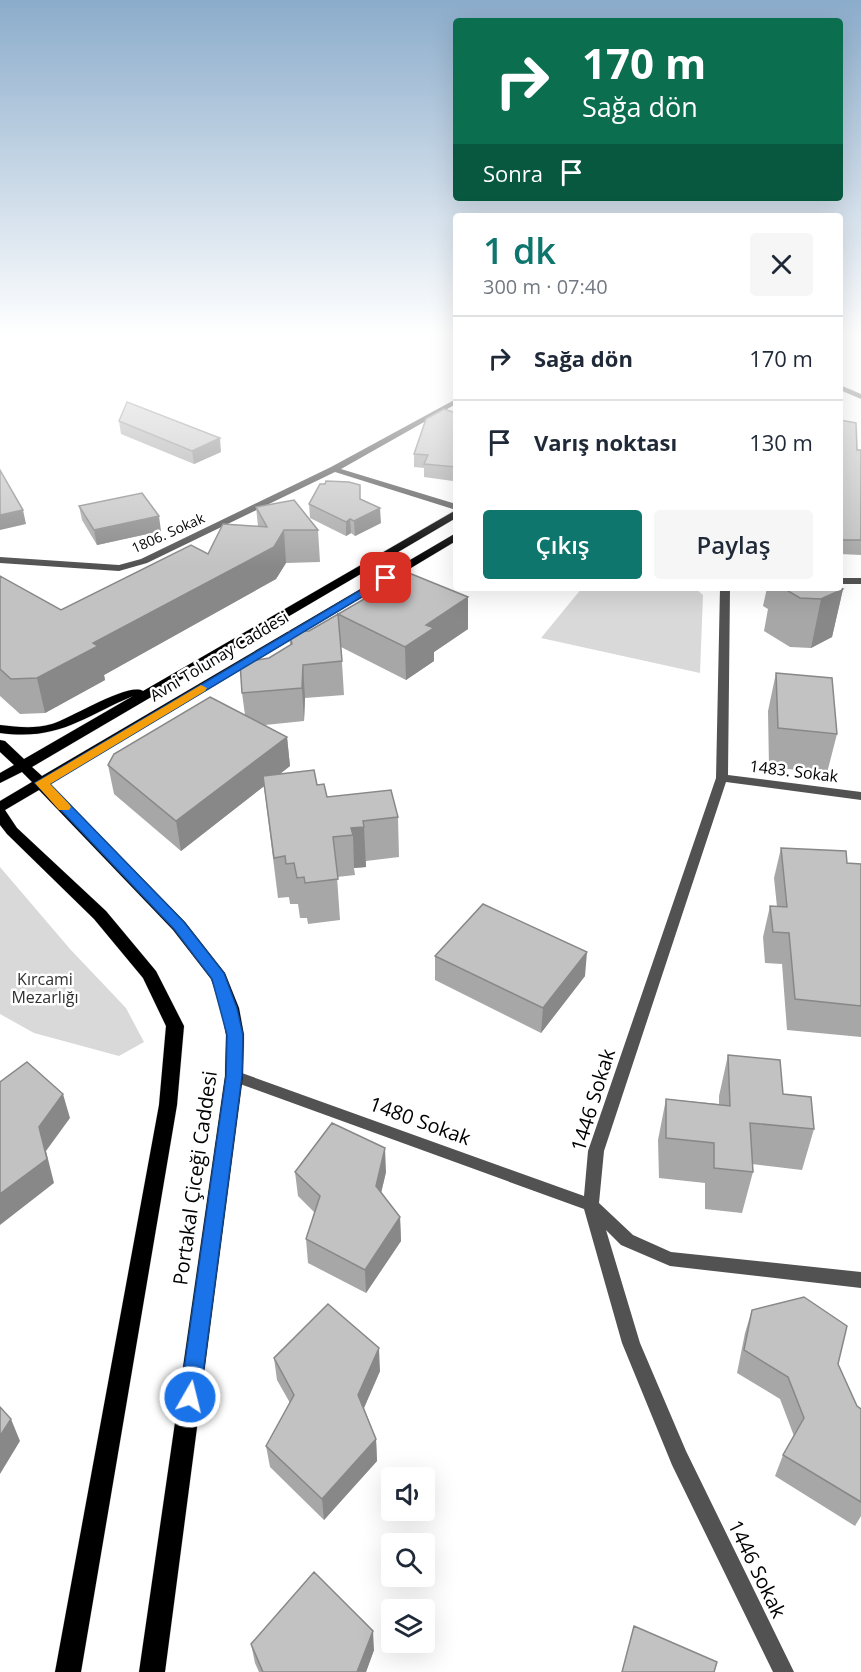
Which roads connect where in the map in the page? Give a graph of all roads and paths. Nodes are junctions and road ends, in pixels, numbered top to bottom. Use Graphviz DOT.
graph roads {
  1 [pos="438,411"];
  2 [pos="334,469"];
  3 [pos="453,506"];
  4 [pos="453,515"];
  5 [pos="453,538"];
  6 [pos="0,560"];
  7 [pos="861,580"];
  8 [pos="843,581"];
  9 [pos="725,591"];
  10 [pos="152,690"];
  11 [pos="0,729"];
  12 [pos="0,744"];
  13 [pos="23,766"];
  14 [pos="722,778"];
  15 [pos="0,780"];
  16 [pos="41,783"];
  17 [pos="861,796"];
  18 [pos="0,807"];
  19 [pos="0,814"];
  20 [pos="234,1076"];
  21 [pos="591,1205"];
  22 [pos="861,1280"];
  23 [pos="68,1672"];
  24 [pos="152,1672"];
  25 [pos="784,1672"];
  1 -- 2 [label="street, 1806. Sokak"];
  2 -- 3 [label="street"];
  2 -- 6 [label="street, 1806. Sokak"];
  4 -- 10 [label="main road, Avni Tolunay Caddesi"];
  5 -- 16 [label="main road, Avni Tolunay Caddesi"];
  7 -- 8 [label="street"];
  9 -- 14 [label="street, 1446 Sokak"];
  10 -- 11 [label="main road"];
  10 -- 13 [label="main road, Avni Tolunay Caddesi"];
  12 -- 13 [label="main road, Portakal Çiceği Caddesi"];
  13 -- 15 [label="main road, Avni Tolunay Caddesi"];
  13 -- 16 [label="main road, Portakal Çiceği Caddesi"];
  14 -- 17 [label="street, 1483. Sokak"];
  14 -- 21 [label="street, 1446 Sokak"];
  16 -- 18 [label="main road, Avni Tolunay Caddesi"];
  16 -- 20 [label="main road, Portakal Çiceği Caddesi"];
  19 -- 23 [label="main road"];
  20 -- 21 [label="street, 1480 Sokak"];
  20 -- 24 [label="main road, Portakal Çiceği Caddesi"];
  21 -- 22 [label="street"];
  21 -- 25 [label="street, 1446 Sokak"];
}
